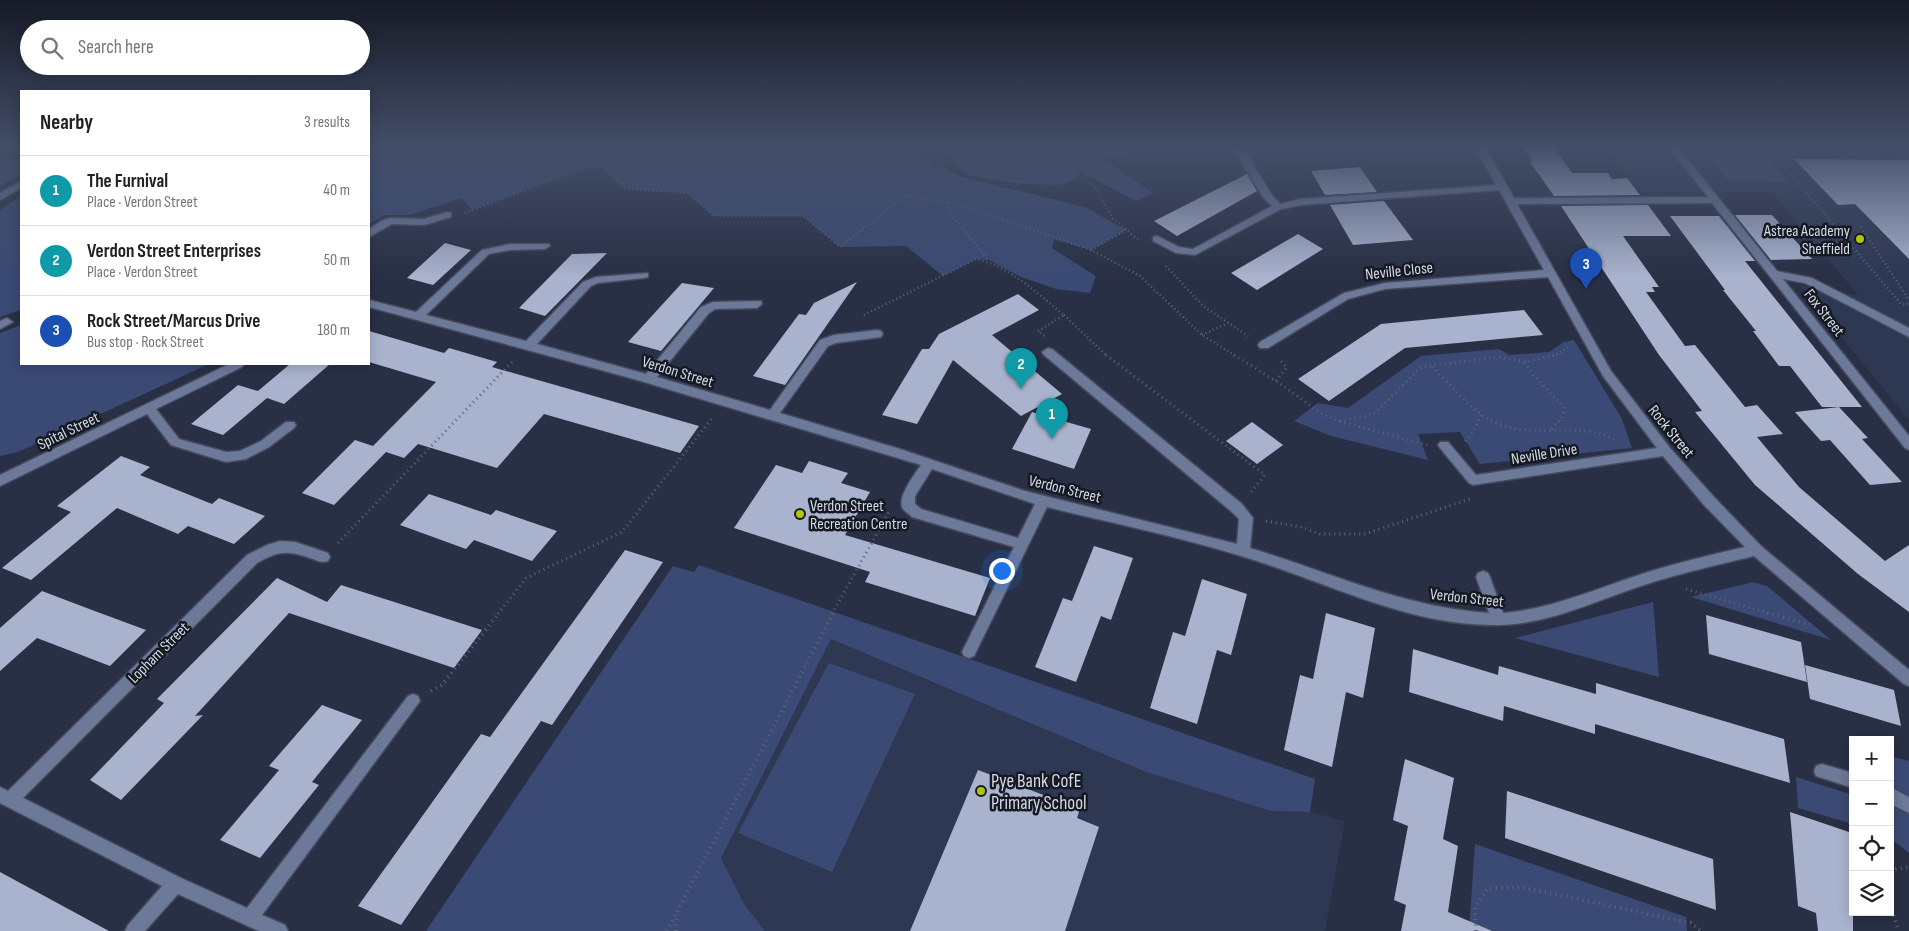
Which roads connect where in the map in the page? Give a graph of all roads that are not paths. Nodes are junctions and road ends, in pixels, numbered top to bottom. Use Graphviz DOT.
graph roads {
  1 [pos="1264,190"];
  2 [pos="1457,190"];
  3 [pos="1505,190"];
  4 [pos="1706,190"];
  5 [pos="1713,200"];
  6 [pos="1510,201"];
  7 [pos="1278,206"];
  8 [pos="447,215"];
  9 [pos="370,233"];
  10 [pos="1157,238"];
  11 [pos="545,246"];
  12 [pos="1551,273"];
  13 [pos="1775,274"];
  14 [pos="644,275"];
  15 [pos="370,304"];
  16 [pos="757,304"];
  17 [pos="418,316"];
  18 [pos="1909,333"];
  19 [pos="877,334"];
  20 [pos="529,345"];
  21 [pos="1264,346"];
  22 [pos="1048,352"];
  23 [pos="236,365"];
  24 [pos="650,379"];
  25 [pos="149,408"];
  26 [pos="772,416"];
  27 [pos="290,425"];
  28 [pos="1444,445"];
  29 [pos="1909,445"];
  30 [pos="1666,451"];
  31 [pos="930,463"];
  32 [pos="0,481"];
  33 [pos="1043,500"];
  34 [pos="1021,544"];
  35 [pos="1243,550"];
  36 [pos="1756,550"];
  37 [pos="323,557"];
  38 [pos="1482,577"];
  39 [pos="1498,619"];
  40 [pos="969,652"];
  41 [pos="1909,679"];
  42 [pos="413,701"];
  43 [pos="1822,771"];
  44 [pos="1849,780"];
  45 [pos="5,797"];
  46 [pos="1894,797"];
  47 [pos="1909,805"];
  48 [pos="175,884"];
  49 [pos="250,917"];
  50 [pos="134,931"];
  51 [pos="279,931"];
  1 -- 7 [label="street"];
  2 -- 7 [label="street"];
  3 -- 6 [label="street, Rock Street"];
  4 -- 5 [label="street, Fox Street"];
  5 -- 6 [label="street"];
  5 -- 13 [label="street, Fox Street"];
  6 -- 12 [label="street, Rock Street"];
  7 -- 10 [label="street"];
  8 -- 9 [label="street"];
  11 -- 17 [label="street"];
  12 -- 21 [label="street, Neville Close"];
  12 -- 30 [label="street, Rock Street"];
  13 -- 18 [label="street"];
  13 -- 29 [label="street, Fox Street"];
  14 -- 20 [label="street"];
  15 -- 17 [label="street, Verdon Street"];
  16 -- 24 [label="street"];
  17 -- 20 [label="street, Verdon Street"];
  19 -- 26 [label="street"];
  20 -- 24 [label="street, Verdon Street"];
  22 -- 35 [label="street"];
  23 -- 25 [label="street, Spital Street"];
  24 -- 26 [label="street, Verdon Street"];
  25 -- 27 [label="street"];
  25 -- 32 [label="street, Spital Street"];
  26 -- 31 [label="street, Verdon Street"];
  28 -- 30 [label="street, Neville Drive"];
  30 -- 36 [label="street, Rock Street"];
  31 -- 33 [label="street, Verdon Street"];
  31 -- 34 [label="street"];
  33 -- 34 [label="street"];
  33 -- 35 [label="street, Verdon Street"];
  34 -- 40 [label="street"];
  35 -- 39 [label="street, Verdon Street"];
  36 -- 39 [label="street, Verdon Street"];
  36 -- 41 [label="street, Rock Street"];
  37 -- 45 [label="street, Lopham Street"];
  38 -- 39 [label="street"];
  42 -- 49 [label="street"];
  43 -- 44 [label="street"];
  45 -- 48 [label="street, Lopham Street"];
  46 -- 47 [label="street"];
  48 -- 49 [label="street, Lopham Street"];
  48 -- 50 [label="street"];
  49 -- 51 [label="street, Lopham Street"];
}
